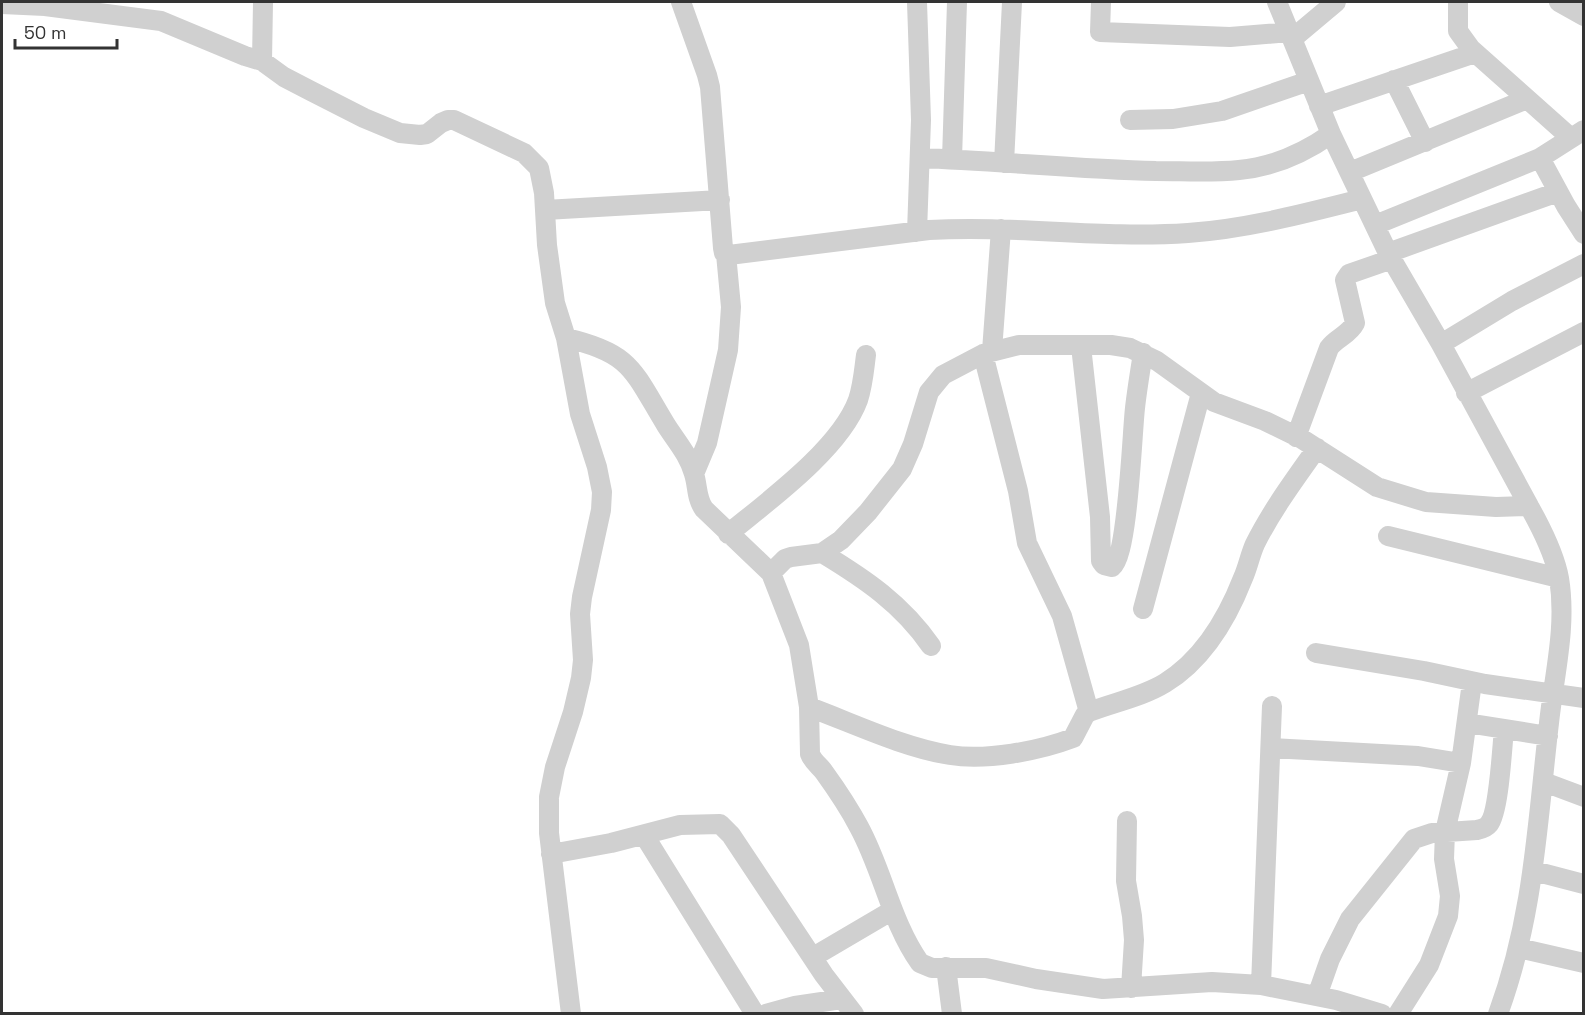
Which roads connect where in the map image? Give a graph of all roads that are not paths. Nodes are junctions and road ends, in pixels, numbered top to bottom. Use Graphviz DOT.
graph roads {
  1 [pos="263,2"];
  2 [pos="681,2"];
  3 [pos="917,2"];
  4 [pos="957,2"];
  5 [pos="1012,2"];
  6 [pos="1101,2"];
  7 [pos="1276,2"];
  8 [pos="1336,2"];
  9 [pos="1458,2"];
  10 [pos="1558,2"];
  11 [pos="2,4"];
  12 [pos="1580,10"];
  13 [pos="1291,36"];
  14 [pos="1475,53"];
  15 [pos="262,61"];
  16 [pos="1394,80"];
  17 [pos="1309,81"];
  18 [pos="1527,99"];
  19 [pos="1319,106"];
  20 [pos="1130,120"];
  21 [pos="1331,134"];
  22 [pos="1577,134"];
  23 [pos="1425,142"];
  24 [pos="920,158"];
  25 [pos="1540,158"];
  26 [pos="952,159"];
  27 [pos="1005,163"];
  28 [pos="1350,171"];
  29 [pos="1558,192"];
  30 [pos="1362,199"];
  31 [pos="720,200"];
  32 [pos="545,210"];
  33 [pos="1375,225"];
  34 [pos="1000,229"];
  35 [pos="917,232"];
  36 [pos="1584,234"];
  37 [pos="726,254"];
  38 [pos="1390,256"];
  39 [pos="1584,264"];
  40 [pos="1584,332"];
  41 [pos="566,338"];
  42 [pos="1441,344"];
  43 [pos="1081,346"];
  44 [pos="988,352"];
  45 [pos="1143,353"];
  46 [pos="866,355"];
  47 [pos="1201,393"];
  48 [pos="1466,393"];
  49 [pos="1296,437"];
  50 [pos="1317,448"];
  51 [pos="694,474"];
  52 [pos="1529,506"];
  53 [pos="728,534"];
  54 [pos="1388,536"];
  55 [pos="822,554"];
  56 [pos="771,573"];
  57 [pos="1559,578"];
  58 [pos="1143,609"];
  59 [pos="931,646"];
  60 [pos="1316,653"];
  61 [pos="1472,682"];
  62 [pos="1553,694"];
  63 [pos="1584,698"];
  64 [pos="1272,706"];
  65 [pos="809,707"];
  66 [pos="1089,712"];
  67 [pos="1467,723"];
  68 [pos="1504,729"];
  69 [pos="1548,736"];
  70 [pos="1271,748"];
  71 [pos="1461,763"];
  72 [pos="1544,782"];
  73 [pos="1584,797"];
  74 [pos="1127,821"];
  75 [pos="1445,832"];
  76 [pos="644,834"];
  77 [pos="551,854"];
  78 [pos="1534,871"];
  79 [pos="1584,884"];
  80 [pos="893,910"];
  81 [pos="1519,948"];
  82 [pos="813,957"];
  83 [pos="1584,963"];
  84 [pos="946,967"];
  85 [pos="1261,985"];
  86 [pos="1131,988"];
  87 [pos="1317,996"];
  88 [pos="848,1006"];
  89 [pos="571,1014"];
  90 [pos="755,1014"];
  91 [pos="766,1014"];
  92 [pos="952,1014"];
  93 [pos="1382,1014"];
  94 [pos="1398,1014"];
  95 [pos="1498,1014"];
  1 -- 15 [label="street"];
  2 -- 31 [label="street"];
  3 -- 24 [label="street"];
  4 -- 26 [label="street"];
  5 -- 27 [label="street"];
  6 -- 13 [label="street"];
  7 -- 13 [label="street"];
  8 -- 13 [label="street"];
  9 -- 14 [label="street"];
  10 -- 12 [label="street"];
  11 -- 15 [label="street"];
  13 -- 17 [label="street"];
  14 -- 16 [label="street"];
  14 -- 18 [label="street"];
  15 -- 32 [label="street"];
  16 -- 19 [label="street"];
  16 -- 23 [label="street"];
  17 -- 19 [label="street"];
  17 -- 20 [label="street"];
  18 -- 22 [label="street"];
  18 -- 23 [label="street"];
  19 -- 21 [label="street"];
  21 -- 27 [label="street"];
  21 -- 28 [label="street"];
  22 -- 25 [label="street"];
  23 -- 28 [label="street"];
  24 -- 26 [label="street"];
  24 -- 35 [label="street"];
  25 -- 29 [label="street"];
  25 -- 33 [label="street"];
  26 -- 27 [label="street"];
  28 -- 30 [label="street"];
  29 -- 36 [label="street"];
  29 -- 38 [label="street"];
  30 -- 33 [label="street"];
  30 -- 34 [label="street"];
  31 -- 32 [label="street"];
  31 -- 37 [label="street"];
  32 -- 41 [label="street"];
  33 -- 38 [label="street"];
  34 -- 35 [label="street"];
  34 -- 44 [label="street"];
  35 -- 37 [label="street"];
  37 -- 51 [label="street"];
  38 -- 42 [label="street"];
  38 -- 49 [label="street"];
  39 -- 42 [label="street"];
  40 -- 48 [label="street"];
  41 -- 51 [label="street"];
  41 -- 77 [label="street"];
  42 -- 48 [label="street"];
  43 -- 44 [label="street"];
  43 -- 45 [label="street"];
  43 -- 45 [label="street"];
  44 -- 55 [label="street"];
  44 -- 66 [label="street"];
  45 -- 47 [label="street"];
  46 -- 53 [label="street"];
  47 -- 49 [label="street"];
  47 -- 58 [label="street"];
  48 -- 52 [label="street"];
  49 -- 50 [label="street"];
  50 -- 52 [label="street"];
  50 -- 66 [label="street"];
  51 -- 53 [label="street"];
  52 -- 57 [label="street"];
  53 -- 56 [label="street"];
  54 -- 57 [label="street"];
  55 -- 56 [label="street"];
  55 -- 59 [label="street"];
  56 -- 65 [label="street"];
  57 -- 62 [label="street"];
  60 -- 61 [label="street"];
  61 -- 62 [label="street"];
  61 -- 67 [label="street"];
  62 -- 63 [label="street"];
  62 -- 69 [label="street"];
  64 -- 70 [label="street"];
  65 -- 66 [label="street"];
  65 -- 80 [label="street"];
  67 -- 68 [label="street"];
  67 -- 71 [label="street"];
  68 -- 69 [label="street"];
  68 -- 75 [label="street"];
  69 -- 72 [label="street"];
  70 -- 71 [label="street"];
  70 -- 85 [label="street"];
  71 -- 75 [label="street"];
  72 -- 73 [label="street"];
  72 -- 78 [label="street"];
  74 -- 86 [label="street"];
  75 -- 87 [label="street"];
  75 -- 94 [label="street"];
  76 -- 77 [label="street"];
  76 -- 82 [label="street"];
  76 -- 90 [label="street"];
  77 -- 89 [label="street"];
  78 -- 79 [label="street"];
  78 -- 81 [label="street"];
  80 -- 82 [label="street"];
  80 -- 84 [label="street"];
  81 -- 83 [label="street"];
  81 -- 95 [label="street"];
  82 -- 88 [label="street"];
  84 -- 86 [label="street"];
  84 -- 92 [label="street"];
  85 -- 86 [label="street"];
  85 -- 87 [label="street"];
  87 -- 93 [label="street"];
  88 -- 91 [label="street"];
}
